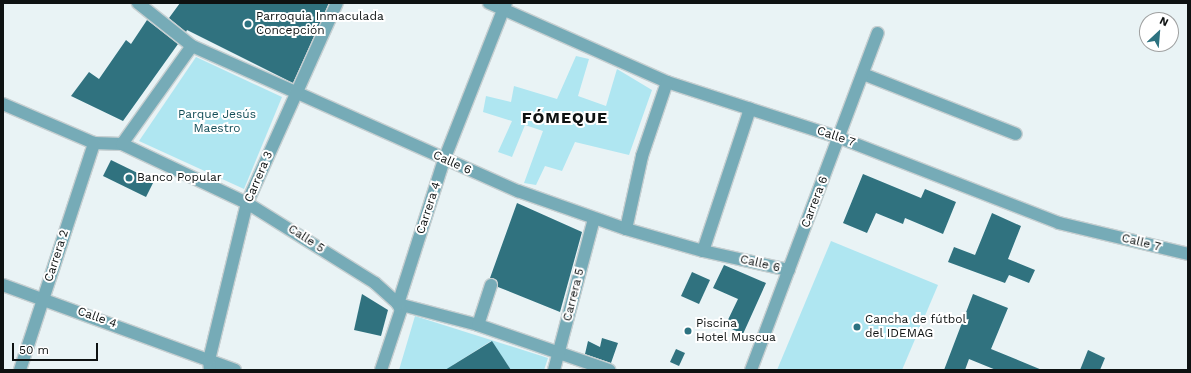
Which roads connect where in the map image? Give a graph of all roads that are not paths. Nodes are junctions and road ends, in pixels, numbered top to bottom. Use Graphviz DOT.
graph roads {
  1 [pos="138,3"];
  2 [pos="337,3"];
  3 [pos="490,3"];
  4 [pos="505,6"];
  5 [pos="878,33"];
  6 [pos="192,46"];
  7 [pos="863,74"];
  8 [pos="667,82"];
  9 [pos="295,91"];
  10 [pos="3,104"];
  11 [pos="750,109"];
  12 [pos="1016,134"];
  13 [pos="840,138"];
  14 [pos="94,143"];
  15 [pos="122,144"];
  16 [pos="444,160"];
  17 [pos="247,203"];
  18 [pos="594,219"];
  19 [pos="626,229"];
  20 [pos="703,251"];
  21 [pos="1188,254"];
  22 [pos="790,270"];
  23 [pos="3,285"];
  24 [pos="491,285"];
  25 [pos="43,298"];
  26 [pos="398,304"];
  27 [pos="478,325"];
  28 [pos="560,352"];
  29 [pos="207,367"];
  30 [pos="20,370"];
  31 [pos="235,370"];
  32 [pos="381,370"];
  33 [pos="554,370"];
  34 [pos="609,370"];
  35 [pos="751,370"];
  1 -- 6 [label="street, Calle 6"];
  2 -- 9 [label="street, Carrera 3"];
  3 -- 4 [label="street, Calle 7"];
  4 -- 8 [label="street, Calle 7"];
  4 -- 16 [label="street, Carrera 4"];
  5 -- 7 [label="street, Carrera 6"];
  6 -- 9 [label="street, Calle 6"];
  6 -- 15 [label="street"];
  7 -- 12 [label="street"];
  7 -- 13 [label="street, Carrera 6"];
  8 -- 11 [label="street, Calle 7"];
  8 -- 19 [label="street"];
  9 -- 16 [label="street, Calle 6"];
  9 -- 17 [label="street, Carrera 3"];
  10 -- 14 [label="street, Calle 5"];
  11 -- 13 [label="street, Calle 7"];
  11 -- 20 [label="street"];
  13 -- 21 [label="street, Calle 7"];
  13 -- 22 [label="street, Carrera 6"];
  14 -- 15 [label="street, Calle 5"];
  14 -- 25 [label="street, Carrera 2"];
  15 -- 17 [label="street, Calle 5"];
  16 -- 18 [label="street, Calle 6"];
  16 -- 26 [label="street, Carrera 4"];
  17 -- 26 [label="street, Calle 5"];
  17 -- 29 [label="street, Carrera 3"];
  18 -- 19 [label="street, Calle 6"];
  18 -- 28 [label="street, Carrera 5"];
  19 -- 20 [label="street, Calle 6"];
  20 -- 22 [label="street, Calle 6"];
  22 -- 35 [label="street, Carrera 6"];
  23 -- 25 [label="street, Calle 4"];
  24 -- 27 [label="street"];
  25 -- 29 [label="street, Calle 4"];
  25 -- 30 [label="street, Carrera 2"];
  26 -- 27 [label="street, Calle 5"];
  26 -- 32 [label="street, Carrera 4"];
  27 -- 28 [label="street, Calle 5"];
  28 -- 33 [label="street, Carrera 5"];
  28 -- 34 [label="street, Calle 5"];
  29 -- 31 [label="street, Calle 4"];
}
